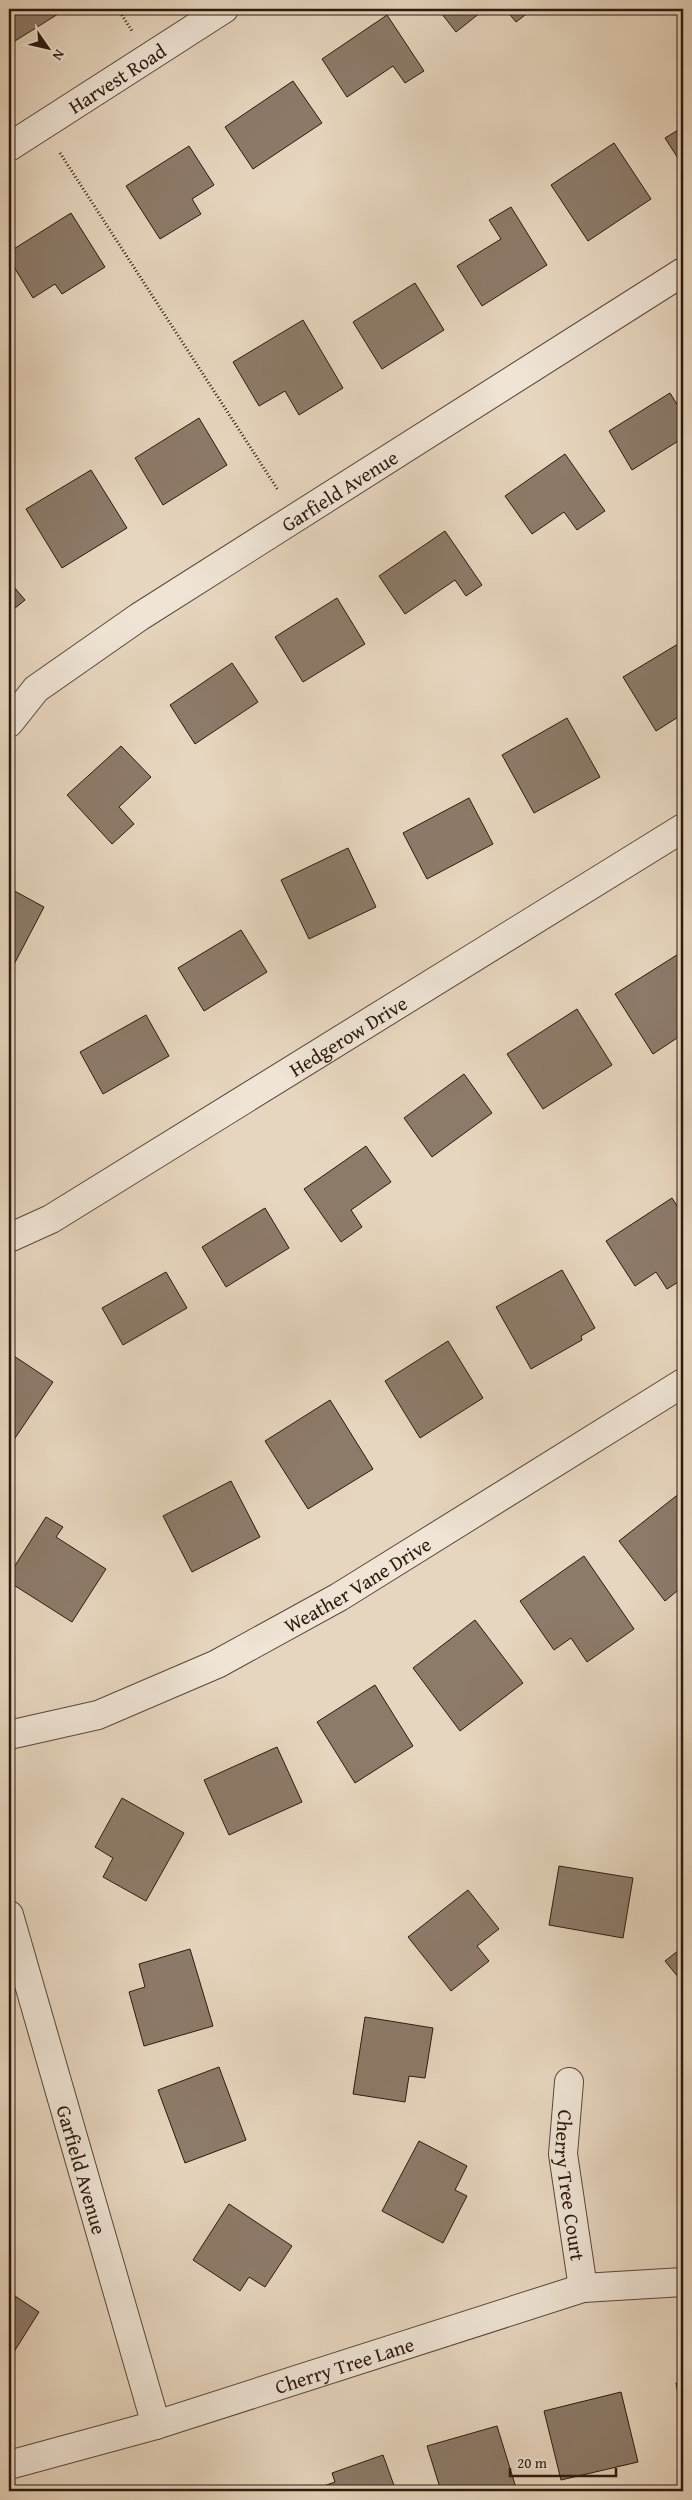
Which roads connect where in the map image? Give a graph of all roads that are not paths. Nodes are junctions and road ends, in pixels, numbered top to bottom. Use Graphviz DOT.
graph roads {
  1 [pos="224,9"];
  2 [pos="9,147"];
  3 [pos="683,272"];
  4 [pos="9,723"];
  5 [pos="683,828"];
  6 [pos="9,1238"];
  7 [pos="683,1384"];
  8 [pos="9,1735"];
  9 [pos="9,1915"];
  10 [pos="570,2082"];
  11 [pos="683,2282"];
  12 [pos="583,2288"];
  13 [pos="156,2425"];
  14 [pos="9,2465"];
  1 -- 2 [label="street, Harvest Road"];
  3 -- 4 [label="street, Garfield Avenue"];
  5 -- 6 [label="street, Hedgerow Drive"];
  7 -- 8 [label="street, Weather Vane Drive"];
  9 -- 13 [label="street, Garfield Avenue"];
  10 -- 12 [label="street, Cherry Tree Court"];
  11 -- 12 [label="street, Cherry Tree Lane"];
  12 -- 13 [label="street, Cherry Tree Lane"];
  13 -- 14 [label="street, Cherry Tree Lane"];
}
